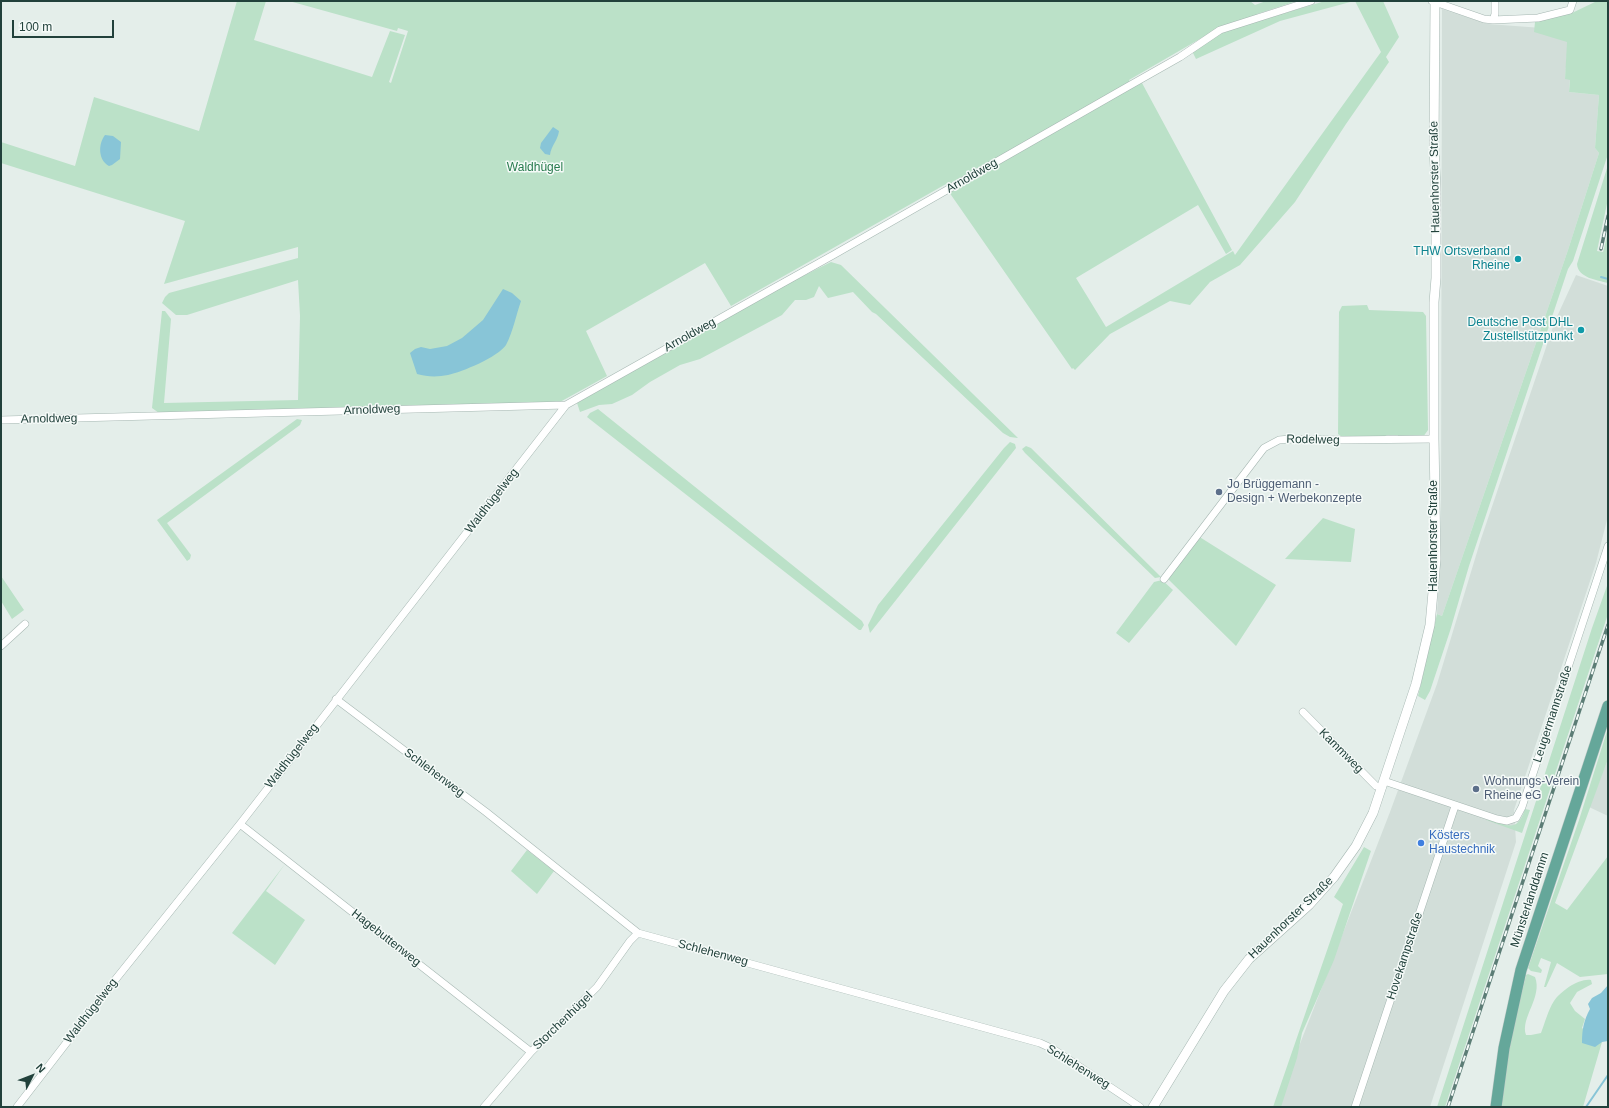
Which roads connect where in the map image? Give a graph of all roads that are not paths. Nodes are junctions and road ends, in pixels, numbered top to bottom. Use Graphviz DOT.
graph roads {
  1 [pos="1311,1"];
  2 [pos="1434,1"];
  3 [pos="1495,1"];
  4 [pos="1573,1"];
  5 [pos="1493,20"];
  6 [pos="566,405"];
  7 [pos="1,420"];
  8 [pos="1434,439"];
  9 [pos="1608,546"];
  10 [pos="1164,579"];
  11 [pos="25,624"];
  12 [pos="1,646"];
  13 [pos="336,699"];
  14 [pos="1608,706"];
  15 [pos="1303,712"];
  16 [pos="1383,785"];
  17 [pos="1455,806"];
  18 [pos="240,824"];
  19 [pos="638,933"];
  20 [pos="531,1052"];
  21 [pos="17,1107"];
  22 [pos="484,1107"];
  23 [pos="1140,1107"];
  24 [pos="1153,1107"];
  25 [pos="1355,1107"];
  26 [pos="1496,1107"];
  1 -- 6 [label="street, Arnoldweg"];
  2 -- 5 [label="street"];
  2 -- 8 [label="street, Hauenhorster Straße"];
  3 -- 5 [label="street"];
  4 -- 5 [label="street"];
  6 -- 7 [label="street, Arnoldweg"];
  6 -- 13 [label="street, Waldhügelweg"];
  8 -- 10 [label="street, Rodelweg"];
  8 -- 16 [label="street, Hauenhorster Straße"];
  9 -- 17 [label="street, Leugermannstraße"];
  11 -- 12 [label="street"];
  13 -- 18 [label="street, Waldhügelweg"];
  13 -- 19 [label="street, Schlehenweg"];
  14 -- 26 [label="main road, Münsterlanddamm"];
  15 -- 16 [label="street, Kammweg"];
  16 -- 17 [label="street, Leugermannstraße"];
  16 -- 24 [label="street, Hauenhorster Straße"];
  17 -- 25 [label="street, Hovekampstraße"];
  18 -- 20 [label="street, Hagebuttenweg"];
  18 -- 21 [label="street, Waldhügelweg"];
  19 -- 20 [label="street, Storchenhügel"];
  19 -- 23 [label="street, Schlehenweg"];
  20 -- 22 [label="street, Storchenhügel"];
}
